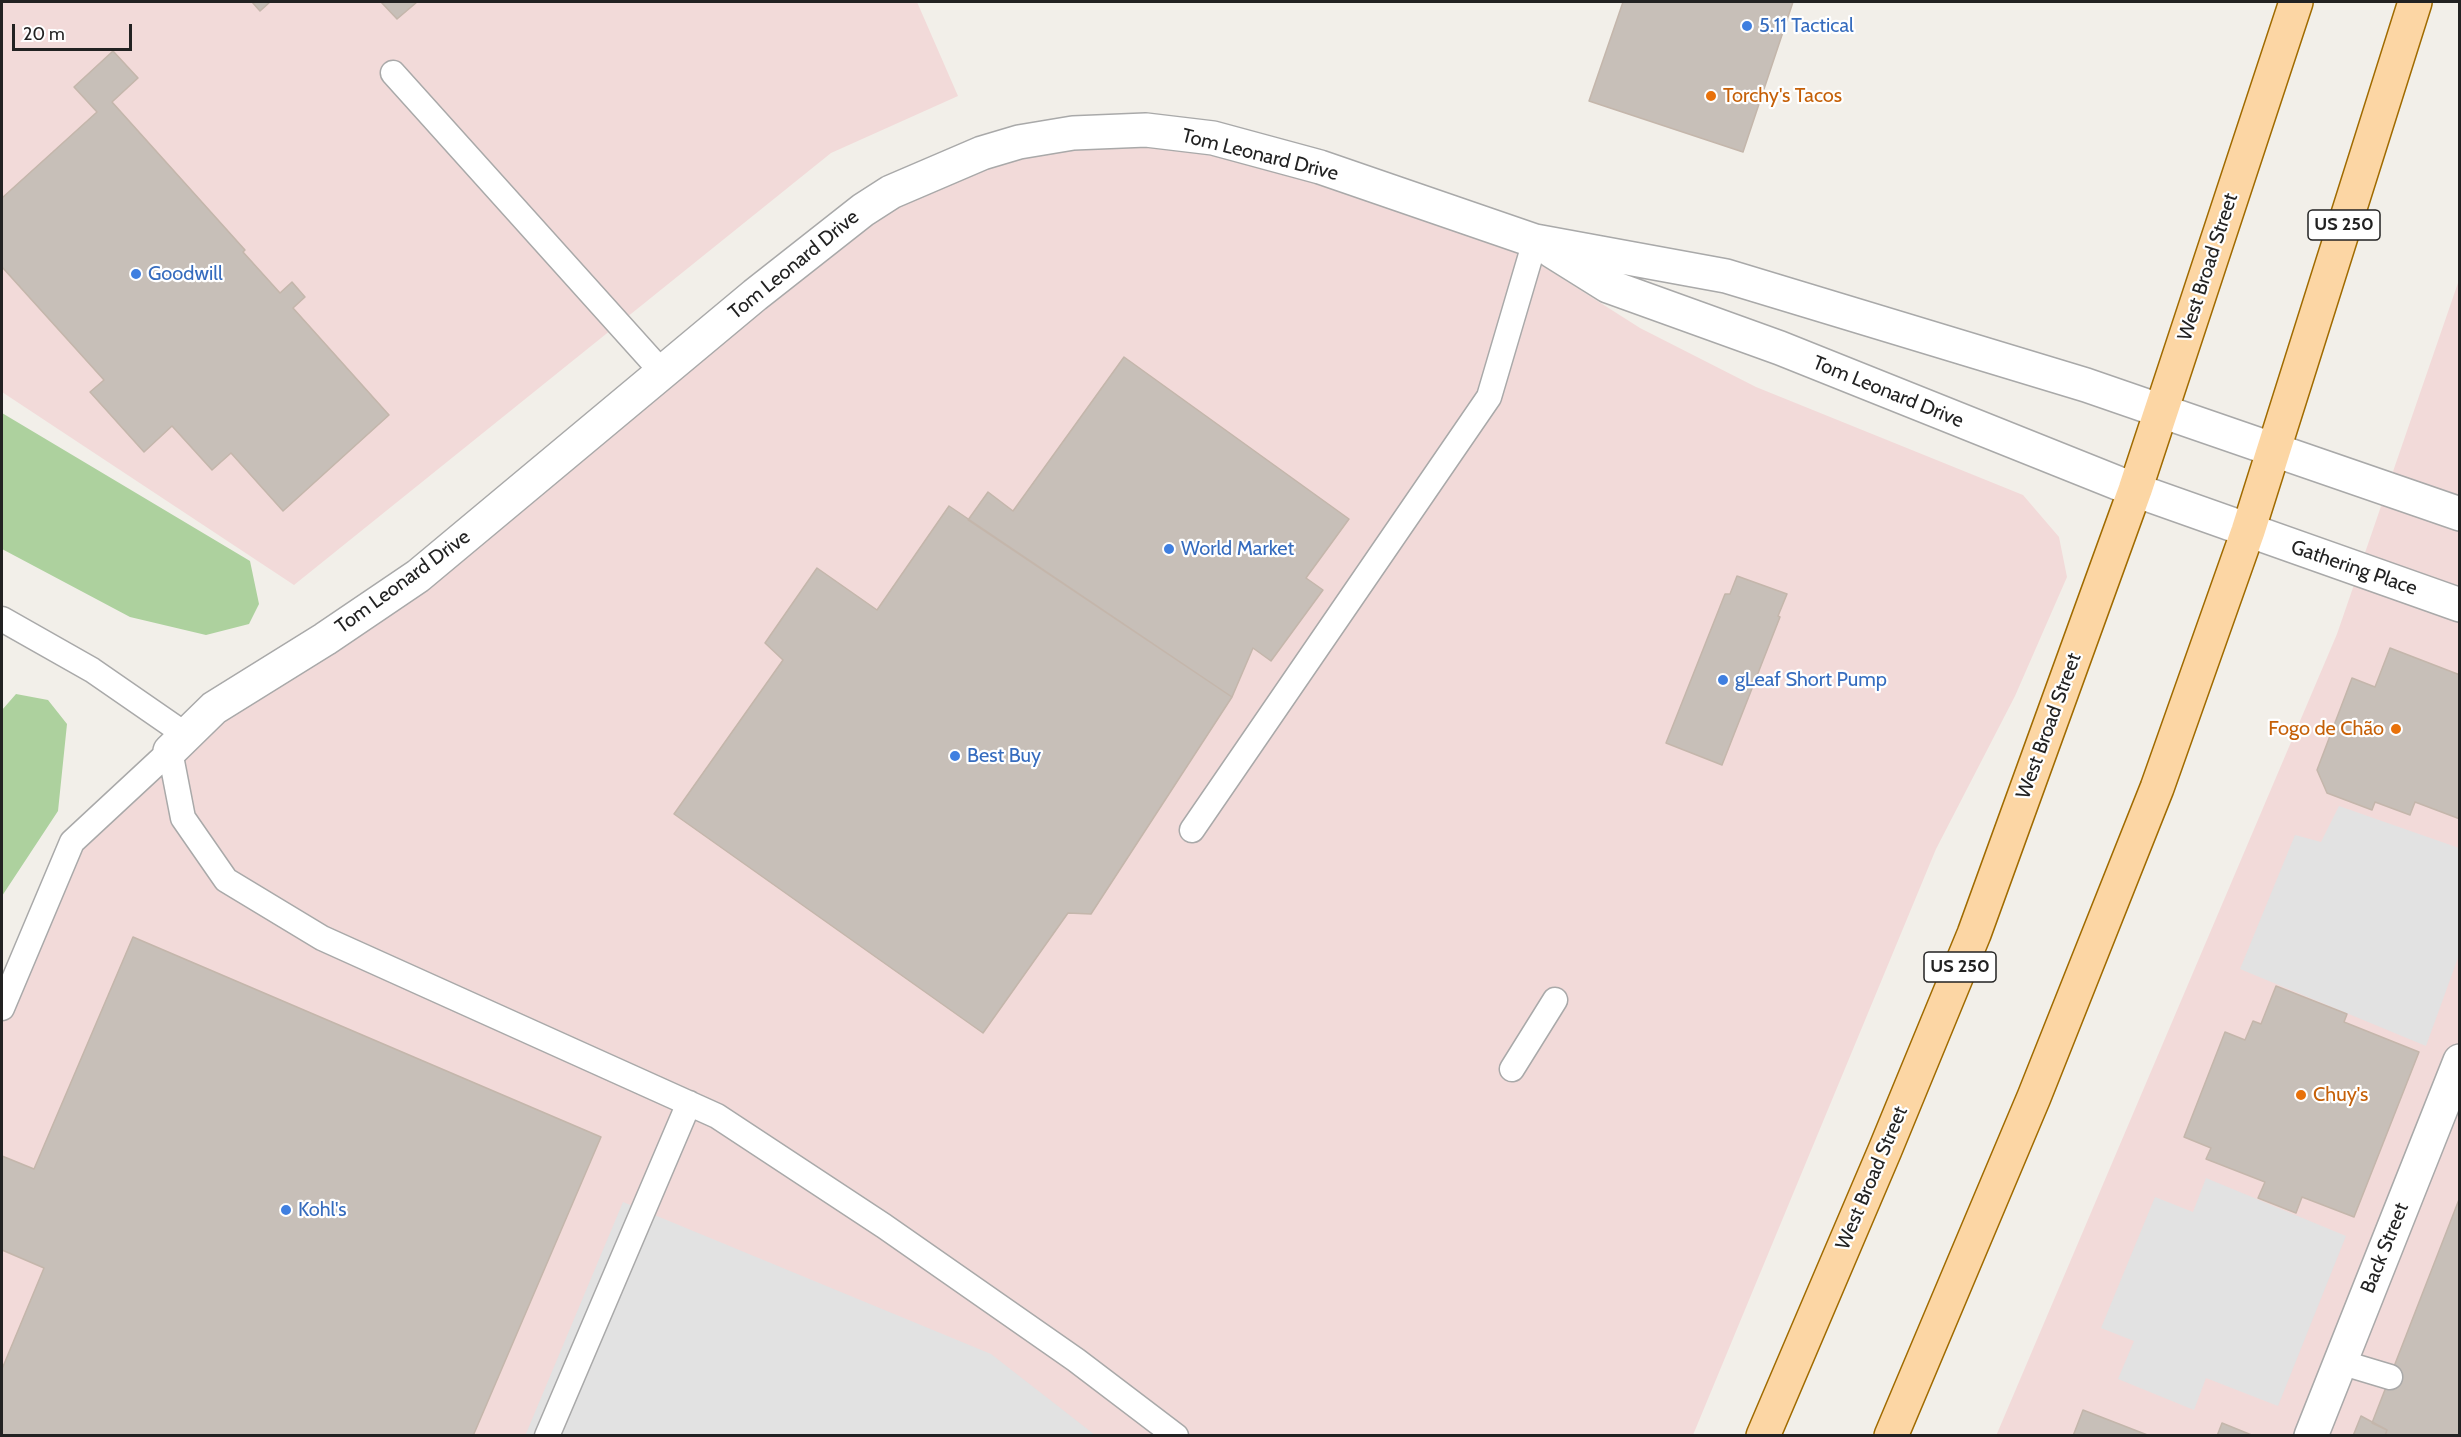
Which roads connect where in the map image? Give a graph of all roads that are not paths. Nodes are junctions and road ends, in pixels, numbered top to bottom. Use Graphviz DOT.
graph roads {
  1 [pos="2296,2"];
  2 [pos="2415,2"];
  3 [pos="393,73"];
  4 [pos="1535,241"];
  5 [pos="662,372"];
  6 [pos="2161,411"];
  7 [pos="2273,449"];
  8 [pos="2134,490"];
  9 [pos="2460,514"];
  10 [pos="2248,531"];
  11 [pos="2460,605"];
  12 [pos="2,619"];
  13 [pos="178,743"];
  14 [pos="1192,830"];
  15 [pos="1555,1000"];
  16 [pos="2,1008"];
  17 [pos="2460,1061"];
  18 [pos="1512,1068"];
  19 [pos="689,1104"];
  20 [pos="2340,1362"];
  21 [pos="2390,1377"];
  22 [pos="547,1436"];
  23 [pos="1176,1436"];
  24 [pos="1763,1436"];
  25 [pos="1891,1436"];
  26 [pos="2311,1436"];
  1 -- 6 [label="main road, West Broad Street / US 250"];
  2 -- 7 [label="main road, US 250"];
  3 -- 5 [label="lane"];
  4 -- 5 [label="street, Tom Leonard Drive"];
  4 -- 6 [label="street, Tom Leonard Drive"];
  4 -- 8 [label="street, Tom Leonard Drive"];
  4 -- 14 [label="lane"];
  5 -- 13 [label="street, Tom Leonard Drive"];
  6 -- 7 [label="street, Tom Leonard Drive"];
  6 -- 8 [label="main road, West Broad Street / US 250"];
  7 -- 9 [label="street"];
  7 -- 10 [label="main road, US 250"];
  8 -- 10 [label="street, Tom Leonard Drive"];
  8 -- 24 [label="main road, West Broad Street / US 250"];
  10 -- 11 [label="street, Gathering Place"];
  10 -- 25 [label="main road, US 250"];
  12 -- 13 [label="lane"];
  13 -- 16 [label="lane"];
  13 -- 19 [label="lane"];
  15 -- 18 [label="lane"];
  17 -- 20 [label="street, Back Street"];
  19 -- 22 [label="lane"];
  19 -- 23 [label="lane"];
  20 -- 21 [label="lane"];
  20 -- 26 [label="street, Back Street"];
}
